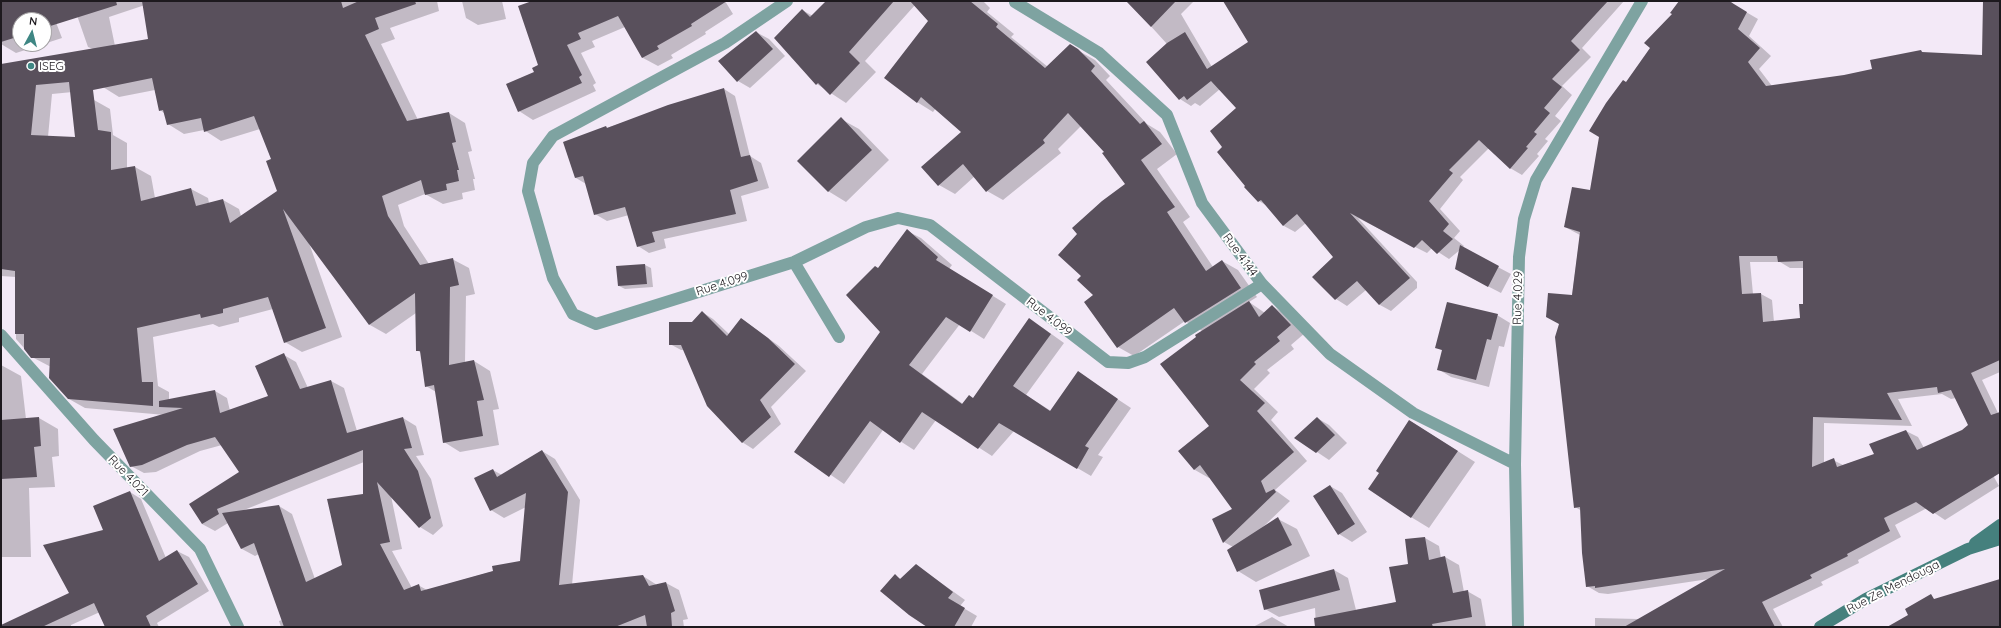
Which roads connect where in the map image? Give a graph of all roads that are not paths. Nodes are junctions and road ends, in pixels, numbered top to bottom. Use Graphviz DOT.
graph roads {
  1 [pos="787,1"];
  2 [pos="1015,1"];
  3 [pos="1642,1"];
  4 [pos="794,262"];
  5 [pos="1262,284"];
  6 [pos="1,335"];
  7 [pos="839,337"];
  8 [pos="1515,464"];
  9 [pos="2000,525"];
  10 [pos="2000,539"];
  11 [pos="1968,549"];
  12 [pos="238,627"];
  13 [pos="1518,627"];
  14 [pos="1820,627"];
  1 -- 4 [label="street, Rue 4.099"];
  2 -- 5 [label="street, Rue 4.144"];
  3 -- 8 [label="street, Rue 4.029"];
  4 -- 5 [label="street, Rue 4.099"];
  4 -- 7 [label="street"];
  5 -- 8 [label="street, Rue 4.144"];
  6 -- 12 [label="street, Rue 4.021"];
  8 -- 13 [label="street, Rue 4.029"];
  9 -- 11 [label="main road, Rue Ze Mendouga"];
  10 -- 11 [label="main road, Rue Ze Mendouga"];
  11 -- 14 [label="main road, Rue Ze Mendouga"];
}
